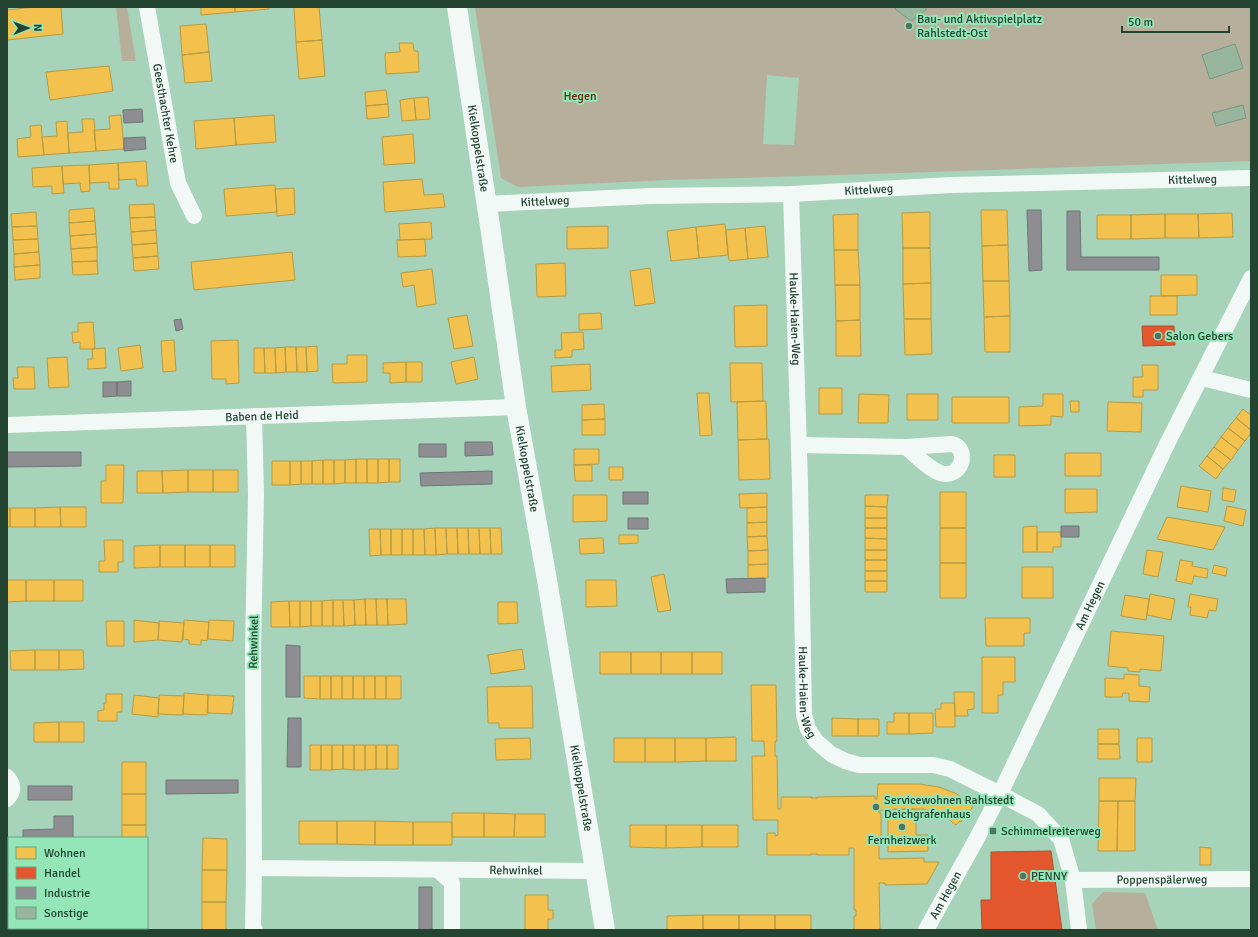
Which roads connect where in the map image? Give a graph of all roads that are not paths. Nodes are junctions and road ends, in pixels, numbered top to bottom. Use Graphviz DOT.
graph roads {
  1 [pos="147,7"];
  2 [pos="457,7"];
  3 [pos="1251,178"];
  4 [pos="791,194"];
  5 [pos="487,204"];
  6 [pos="194,216"];
  7 [pos="1251,278"];
  8 [pos="1202,378"];
  9 [pos="1251,390"];
  10 [pos="516,406"];
  11 [pos="254,416"];
  12 [pos="7,425"];
  13 [pos="799,445"];
  14 [pos="906,447"];
  15 [pos="7,777"];
  16 [pos="1000,794"];
  17 [pos="7,799"];
  18 [pos="254,868"];
  19 [pos="438,870"];
  20 [pos="595,871"];
  21 [pos="1251,879"];
  22 [pos="1073,880"];
  23 [pos="255,930"];
  24 [pos="452,930"];
  25 [pos="605,930"];
  26 [pos="926,930"];
  27 [pos="1079,930"];
  1 -- 6 [label="street, Geesthachter Kehre"];
  2 -- 5 [label="street, Kielkoppelstraße"];
  3 -- 4 [label="street, Kittelweg"];
  4 -- 5 [label="street, Kittelweg"];
  4 -- 13 [label="street, Hauke-Haien-Weg"];
  5 -- 10 [label="street, Kielkoppelstraße"];
  7 -- 8 [label="street, Am Hegen"];
  8 -- 9 [label="street"];
  8 -- 16 [label="street, Am Hegen"];
  10 -- 11 [label="street, Baben de Heid"];
  10 -- 20 [label="street, Kielkoppelstraße"];
  11 -- 12 [label="street, Baben de Heid"];
  11 -- 18 [label="street, Rehwinkel"];
  13 -- 14 [label="street"];
  13 -- 16 [label="street, Hauke-Haien-Weg"];
  15 -- 17 [label="street"];
  16 -- 22 [label="street"];
  16 -- 26 [label="street, Am Hegen"];
  18 -- 19 [label="street, Rehwinkel"];
  18 -- 23 [label="street, Rehwinkel"];
  19 -- 20 [label="street, Rehwinkel"];
  19 -- 24 [label="street"];
  20 -- 25 [label="street, Kielkoppelstraße"];
  21 -- 22 [label="street, Poppenspälerweg"];
  22 -- 27 [label="street"];
}
